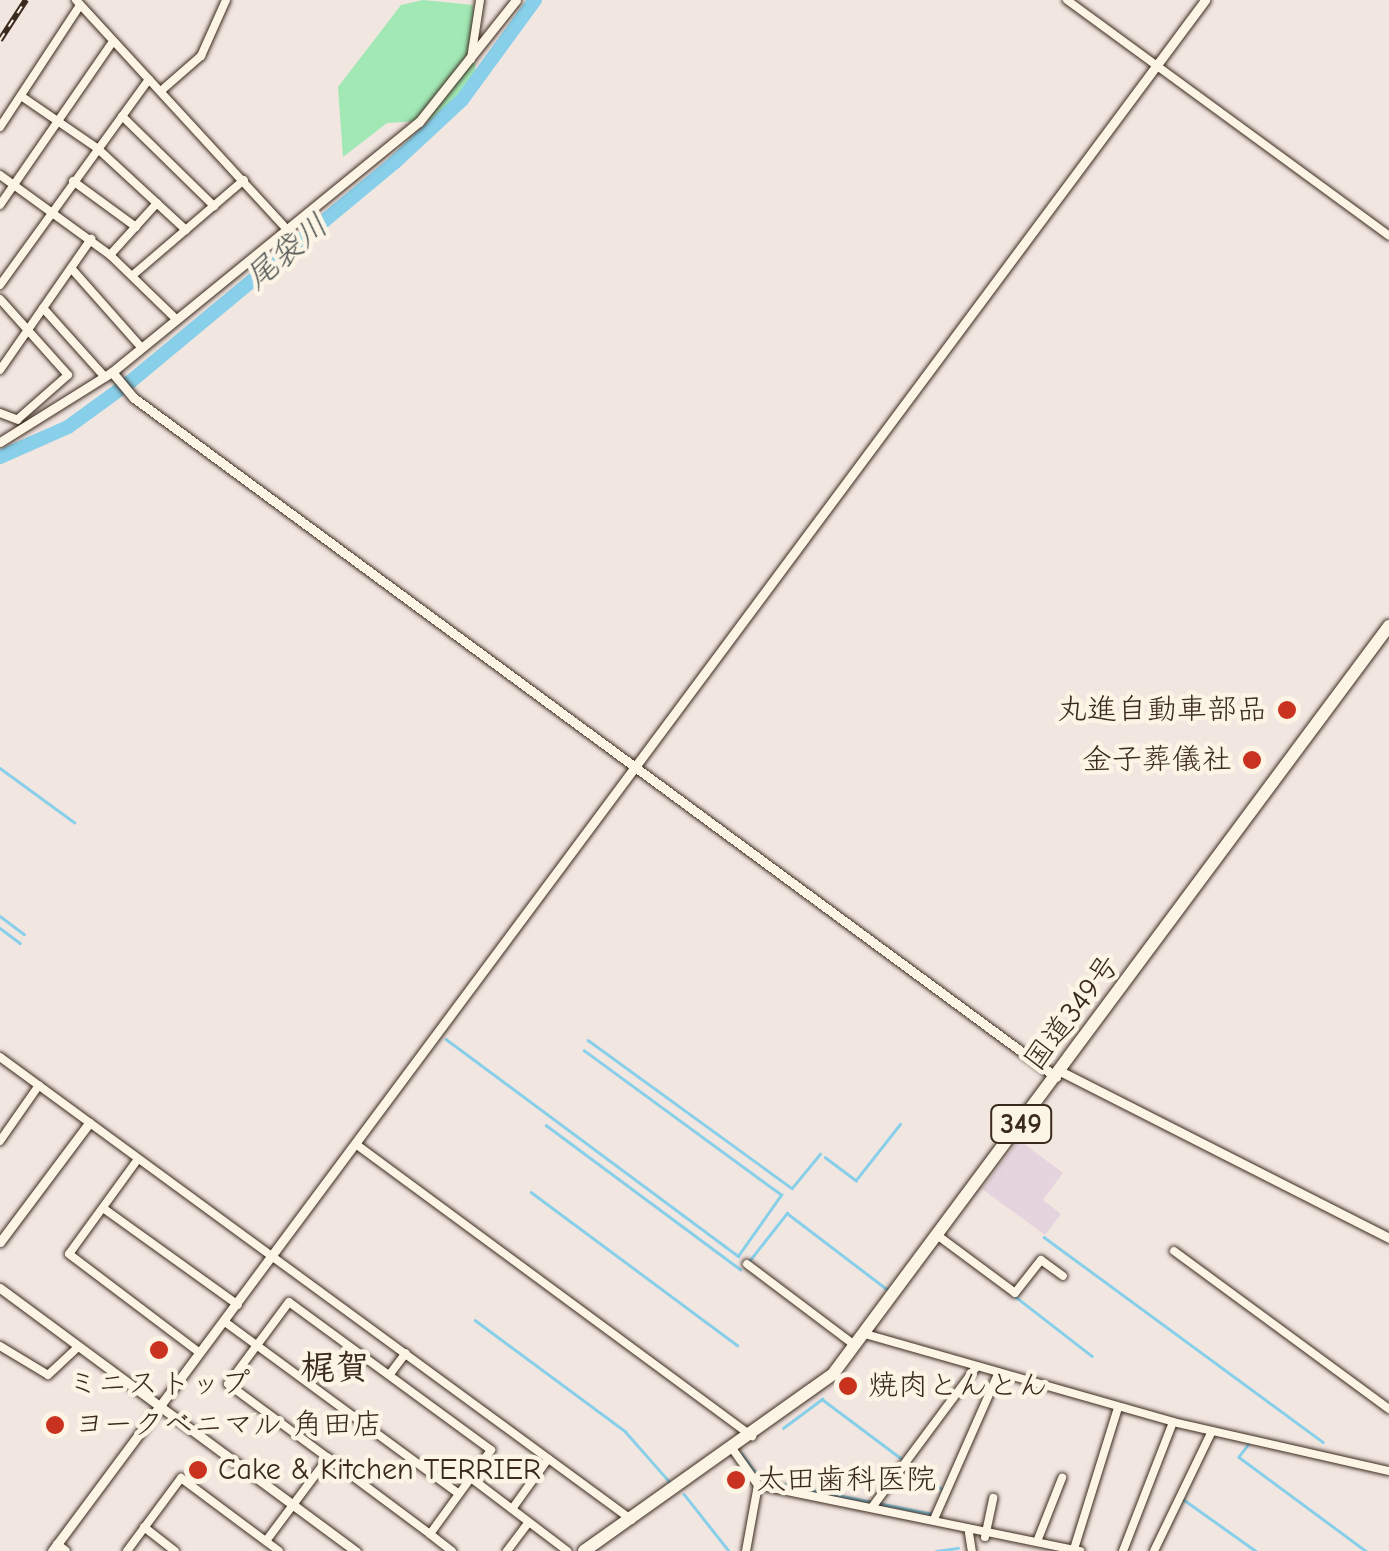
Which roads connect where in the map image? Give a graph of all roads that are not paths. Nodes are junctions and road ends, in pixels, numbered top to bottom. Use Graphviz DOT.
graph roads {
  1 [pos="226,0"];
  2 [pos="480,0"];
  3 [pos="516,0"];
  4 [pos="1067,0"];
  5 [pos="1205,0"];
  6 [pos="78,3"];
  7 [pos="113,40"];
  8 [pos="471,63"];
  9 [pos="1156,66"];
  10 [pos="149,79"];
  11 [pos="162,90"];
  12 [pos="21,96"];
  13 [pos="122,116"];
  14 [pos="58,120"];
  15 [pos="0,127"];
  16 [pos="98,148"];
  17 [pos="0,175"];
  18 [pos="244,180"];
  19 [pos="73,182"];
  20 [pos="14,184"];
  21 [pos="158,203"];
  22 [pos="0,205"];
  23 [pos="214,206"];
  24 [pos="51,211"];
  25 [pos="283,225"];
  26 [pos="136,227"];
  27 [pos="186,230"];
  28 [pos="1389,236"];
  29 [pos="91,239"];
  30 [pos="110,255"];
  31 [pos="71,268"];
  32 [pos="133,275"];
  33 [pos="0,285"];
  34 [pos="0,299"];
  35 [pos="43,308"];
  36 [pos="175,318"];
  37 [pos="28,330"];
  38 [pos="141,347"];
  39 [pos="0,370"];
  40 [pos="112,375"];
  41 [pos="0,413"];
  42 [pos="18,419"];
  43 [pos="21,431"];
  44 [pos="0,442"];
  45 [pos="1389,626"];
  46 [pos="635,768"];
  47 [pos="0,1057"];
  48 [pos="1058,1074"];
  49 [pos="39,1086"];
  50 [pos="89,1122"];
  51 [pos="2,1135"];
  52 [pos="357,1145"];
  53 [pos="138,1159"];
  54 [pos="104,1208"];
  55 [pos="938,1236"];
  56 [pos="1389,1238"];
  57 [pos="0,1242"];
  58 [pos="1174,1251"];
  59 [pos="274,1259"];
  60 [pos="747,1264"];
  61 [pos="1062,1276"];
  62 [pos="0,1288"];
  63 [pos="238,1305"];
  64 [pos="225,1322"];
  65 [pos="864,1334"];
  66 [pos="257,1344"];
  67 [pos="0,1346"];
  68 [pos="80,1346"];
  69 [pos="856,1346"];
  70 [pos="200,1353"];
  71 [pos="406,1353"];
  72 [pos="977,1366"];
  73 [pos="999,1372"];
  74 [pos="390,1374"];
  75 [pos="159,1406"];
  76 [pos="1118,1408"];
  77 [pos="1389,1409"];
  78 [pos="1173,1422"];
  79 [pos="1212,1431"];
  80 [pos="754,1438"];
  81 [pos="734,1451"];
  82 [pos="328,1458"];
  83 [pos="548,1458"];
  84 [pos="1389,1470"];
  85 [pos="471,1478"];
  86 [pos="1062,1478"];
  87 [pos="758,1486"];
  88 [pos="459,1494"];
  89 [pos="993,1498"];
  90 [pos="292,1505"];
  91 [pos="874,1506"];
  92 [pos="512,1509"];
  93 [pos="935,1517"];
  94 [pos="632,1520"];
  95 [pos="529,1522"];
  96 [pos="144,1527"];
  97 [pos="970,1532"];
  98 [pos="430,1534"];
  99 [pos="985,1537"];
  100 [pos="1038,1539"];
  101 [pos="266,1541"];
  102 [pos="58,1549"];
  103 [pos="1153,1549"];
  104 [pos="1077,1550"];
  105 [pos="127,1551"];
  106 [pos="175,1551"];
  107 [pos="278,1551"];
  108 [pos="356,1551"];
  109 [pos="452,1551"];
  110 [pos="507,1551"];
  111 [pos="567,1551"];
  112 [pos="584,1551"];
  113 [pos="746,1551"];
  114 [pos="972,1551"];
  115 [pos="1122,1551"];
  1 -- 11 [label="street"];
  2 -- 8 [label="street"];
  3 -- 8 [label="street"];
  4 -- 9 [label="street"];
  5 -- 9 [label="street"];
  6 -- 7 [label="street"];
  6 -- 12 [label="street"];
  7 -- 10 [label="street"];
  7 -- 14 [label="street"];
  8 -- 25 [label="street"];
  9 -- 28 [label="street"];
  9 -- 46 [label="street"];
  10 -- 11 [label="street"];
  10 -- 13 [label="street"];
  11 -- 18 [label="street"];
  12 -- 14 [label="street"];
  12 -- 15 [label="street"];
  13 -- 16 [label="street"];
  13 -- 23 [label="street"];
  14 -- 16 [label="street"];
  14 -- 20 [label="street"];
  16 -- 19 [label="street"];
  16 -- 21 [label="street"];
  17 -- 20 [label="street"];
  18 -- 23 [label="street"];
  18 -- 25 [label="street"];
  19 -- 24 [label="street"];
  19 -- 26 [label="street"];
  20 -- 22 [label="street"];
  20 -- 24 [label="street"];
  21 -- 26 [label="street"];
  21 -- 27 [label="street"];
  23 -- 27 [label="street"];
  24 -- 29 [label="street"];
  24 -- 33 [label="street"];
  25 -- 36 [label="street"];
  26 -- 30 [label="street"];
  27 -- 32 [label="street"];
  29 -- 30 [label="street"];
  29 -- 31 [label="street"];
  30 -- 32 [label="street"];
  31 -- 35 [label="street"];
  31 -- 38 [label="street"];
  32 -- 36 [label="street"];
  34 -- 37 [label="street"];
  35 -- 37 [label="street"];
  35 -- 40 [label="street"];
  36 -- 38 [label="street"];
  37 -- 39 [label="street"];
  37 -- 42 [label="street"];
  38 -- 40 [label="street"];
  40 -- 43 [label="street"];
  40 -- 46 [label="street"];
  41 -- 42 [label="street"];
  42 -- 43 [label="street"];
  43 -- 44 [label="street"];
  45 -- 48 [label="highway, 国道349号 / 349"];
  46 -- 48 [label="street"];
  46 -- 52 [label="street"];
  47 -- 49 [label="street"];
  48 -- 55 [label="highway, 国道349号 / 349"];
  48 -- 56 [label="street"];
  49 -- 50 [label="street"];
  49 -- 51 [label="street"];
  50 -- 53 [label="street"];
  50 -- 57 [label="street"];
  52 -- 59 [label="street"];
  52 -- 80 [label="street"];
  53 -- 54 [label="street"];
  53 -- 59 [label="street"];
  54 -- 63 [label="street"];
  54 -- 70 [label="street"];
  55 -- 61 [label="street"];
  55 -- 65 [label="highway, 国道349号 / 349"];
  58 -- 77 [label="street"];
  59 -- 63 [label="street"];
  59 -- 71 [label="street"];
  60 -- 69 [label="street"];
  62 -- 68 [label="street"];
  63 -- 64 [label="street"];
  64 -- 66 [label="street"];
  64 -- 70 [label="street"];
  65 -- 69 [label="highway, 国道349号 / 349"];
  65 -- 72 [label="street"];
  66 -- 74 [label="street"];
  66 -- 82 [label="street"];
  66 -- 88 [label="street"];
  67 -- 68 [label="street"];
  68 -- 75 [label="street"];
  69 -- 80 [label="highway, 国道349号 / 349"];
  70 -- 75 [label="street"];
  71 -- 74 [label="street"];
  71 -- 83 [label="street"];
  72 -- 73 [label="street"];
  72 -- 91 [label="street"];
  73 -- 76 [label="street"];
  73 -- 93 [label="street"];
  74 -- 85 [label="street"];
  75 -- 90 [label="street"];
  75 -- 102 [label="street"];
  76 -- 78 [label="street"];
  76 -- 104 [label="street"];
  78 -- 79 [label="street"];
  78 -- 115 [label="street"];
  79 -- 84 [label="street"];
  79 -- 103 [label="street"];
  80 -- 81 [label="highway, 国道349号 / 349"];
  81 -- 87 [label="street"];
  81 -- 94 [label="highway, 国道349号 / 349"];
  82 -- 90 [label="street"];
  82 -- 98 [label="street"];
  83 -- 92 [label="street"];
  83 -- 94 [label="street"];
  85 -- 88 [label="street"];
  85 -- 92 [label="street"];
  86 -- 100 [label="street"];
  87 -- 91 [label="street"];
  87 -- 113 [label="street"];
  88 -- 98 [label="street"];
  89 -- 99 [label="street"];
  90 -- 101 [label="street"];
  90 -- 108 [label="street"];
  91 -- 93 [label="street"];
  92 -- 95 [label="street"];
  93 -- 97 [label="street"];
  94 -- 112 [label="highway, 国道349号 / 349"];
  95 -- 110 [label="street"];
  95 -- 111 [label="street"];
  96 -- 101 [label="street"];
  96 -- 105 [label="street"];
  96 -- 106 [label="street"];
  97 -- 99 [label="street"];
  97 -- 114 [label="street"];
  98 -- 109 [label="street"];
  99 -- 100 [label="street"];
  100 -- 104 [label="street"];
  101 -- 107 [label="street"];
}
